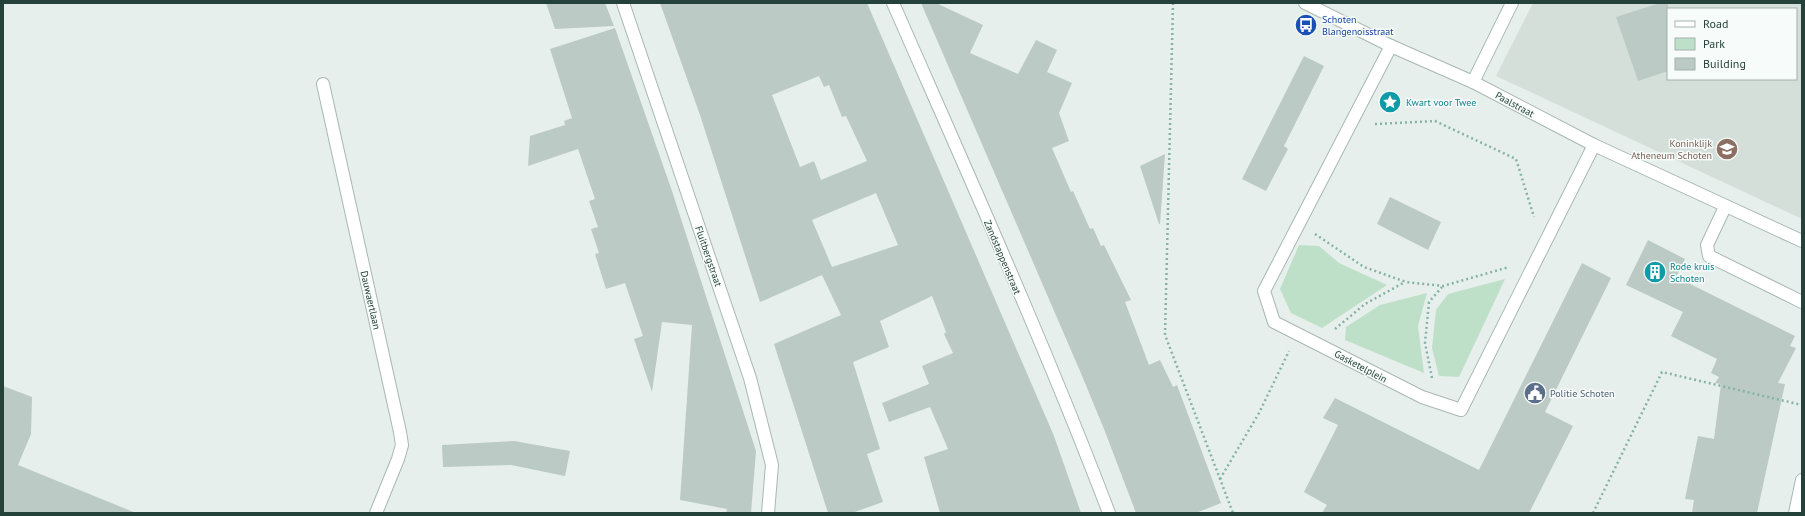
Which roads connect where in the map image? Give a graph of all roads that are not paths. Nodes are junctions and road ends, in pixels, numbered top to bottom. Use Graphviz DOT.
graph roads {
  1 [pos="623,3"];
  2 [pos="893,3"];
  3 [pos="1305,3"];
  4 [pos="1512,3"];
  5 [pos="1391,46"];
  6 [pos="1474,82"];
  7 [pos="322,84"];
  8 [pos="1594,145"];
  9 [pos="1725,206"];
  10 [pos="1802,242"];
  11 [pos="1802,302"];
  12 [pos="1802,480"];
  13 [pos="376,513"];
  14 [pos="768,513"];
  15 [pos="1109,513"];
  16 [pos="1795,513"];
  1 -- 14 [label="street, Fluitbergstraat"];
  2 -- 15 [label="street, Zandstappenstraat"];
  3 -- 5 [label="street, Paalstraat"];
  4 -- 6 [label="street"];
  5 -- 6 [label="street, Paalstraat"];
  5 -- 8 [label="street, Gasketelplein"];
  6 -- 8 [label="street, Paalstraat"];
  7 -- 13 [label="street, Dauwaertlaan"];
  8 -- 9 [label="street, Paalstraat"];
  9 -- 10 [label="street, Paalstraat"];
  9 -- 11 [label="street"];
  12 -- 16 [label="street"];
}
